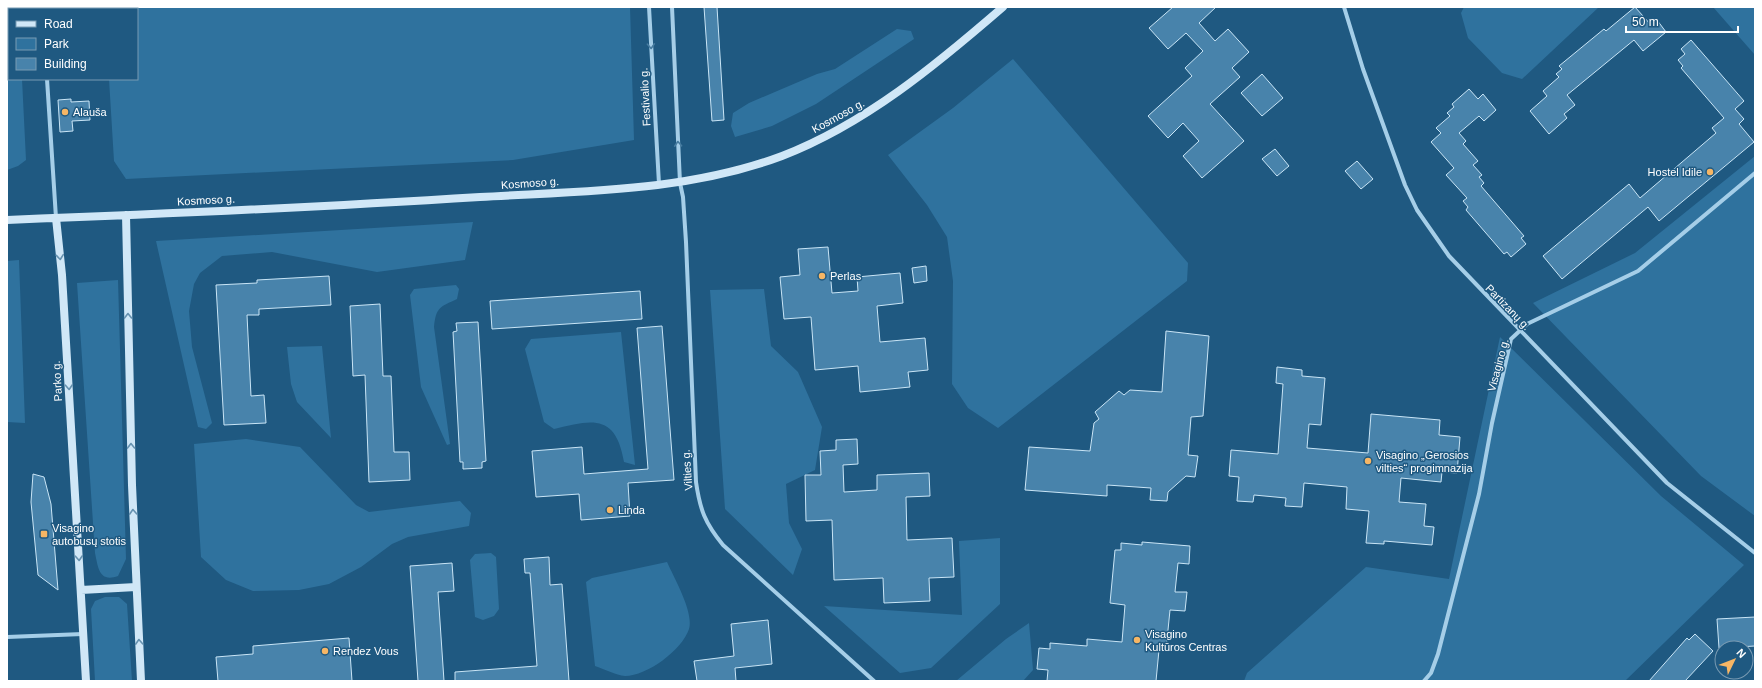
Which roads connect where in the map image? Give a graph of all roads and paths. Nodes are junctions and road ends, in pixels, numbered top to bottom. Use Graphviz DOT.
graph roads {
  1 [pos="649,7"];
  2 [pos="672,7"];
  3 [pos="1344,7"];
  4 [pos="999,8"];
  5 [pos="47,80"];
  6 [pos="1755,173"];
  7 [pos="680,183"];
  8 [pos="659,186"];
  9 [pos="126,215"];
  10 [pos="56,218"];
  11 [pos="7,220"];
  12 [pos="1519,331"];
  13 [pos="1755,553"];
  14 [pos="136,586"];
  15 [pos="81,590"];
  16 [pos="84,634"];
  17 [pos="7,637"];
  18 [pos="86,681"];
  19 [pos="141,681"];
  20 [pos="874,681"];
  21 [pos="1424,681"];
  1 -- 8 [label="street, Festivalio g., one-way"];
  7 -- 2 [label="street, one-way"];
  3 -- 12 [label="street, Partizanų g."];
  4 -- 7 [label="main road, Kosmoso g."];
  5 -- 10 [label="street, Parko g."];
  6 -- 12 [label="street, Visagino g."];
  7 -- 8 [label="main road, Kosmoso g."];
  7 -- 20 [label="street, Vilties g."];
  8 -- 9 [label="main road, Kosmoso g."];
  9 -- 10 [label="main road, Kosmoso g."];
  14 -- 9 [label="main road, one-way"];
  10 -- 11 [label="main road, Kosmoso g."];
  10 -- 15 [label="main road, Parko g., one-way"];
  12 -- 13 [label="street, Partizanų g."];
  12 -- 21 [label="street, Visagino g."];
  14 -- 15 [label="main road"];
  19 -- 14 [label="main road, one-way"];
  15 -- 16 [label="main road, Parko g."];
  16 -- 17 [label="street"];
  16 -- 18 [label="main road, Parko g."];
}
